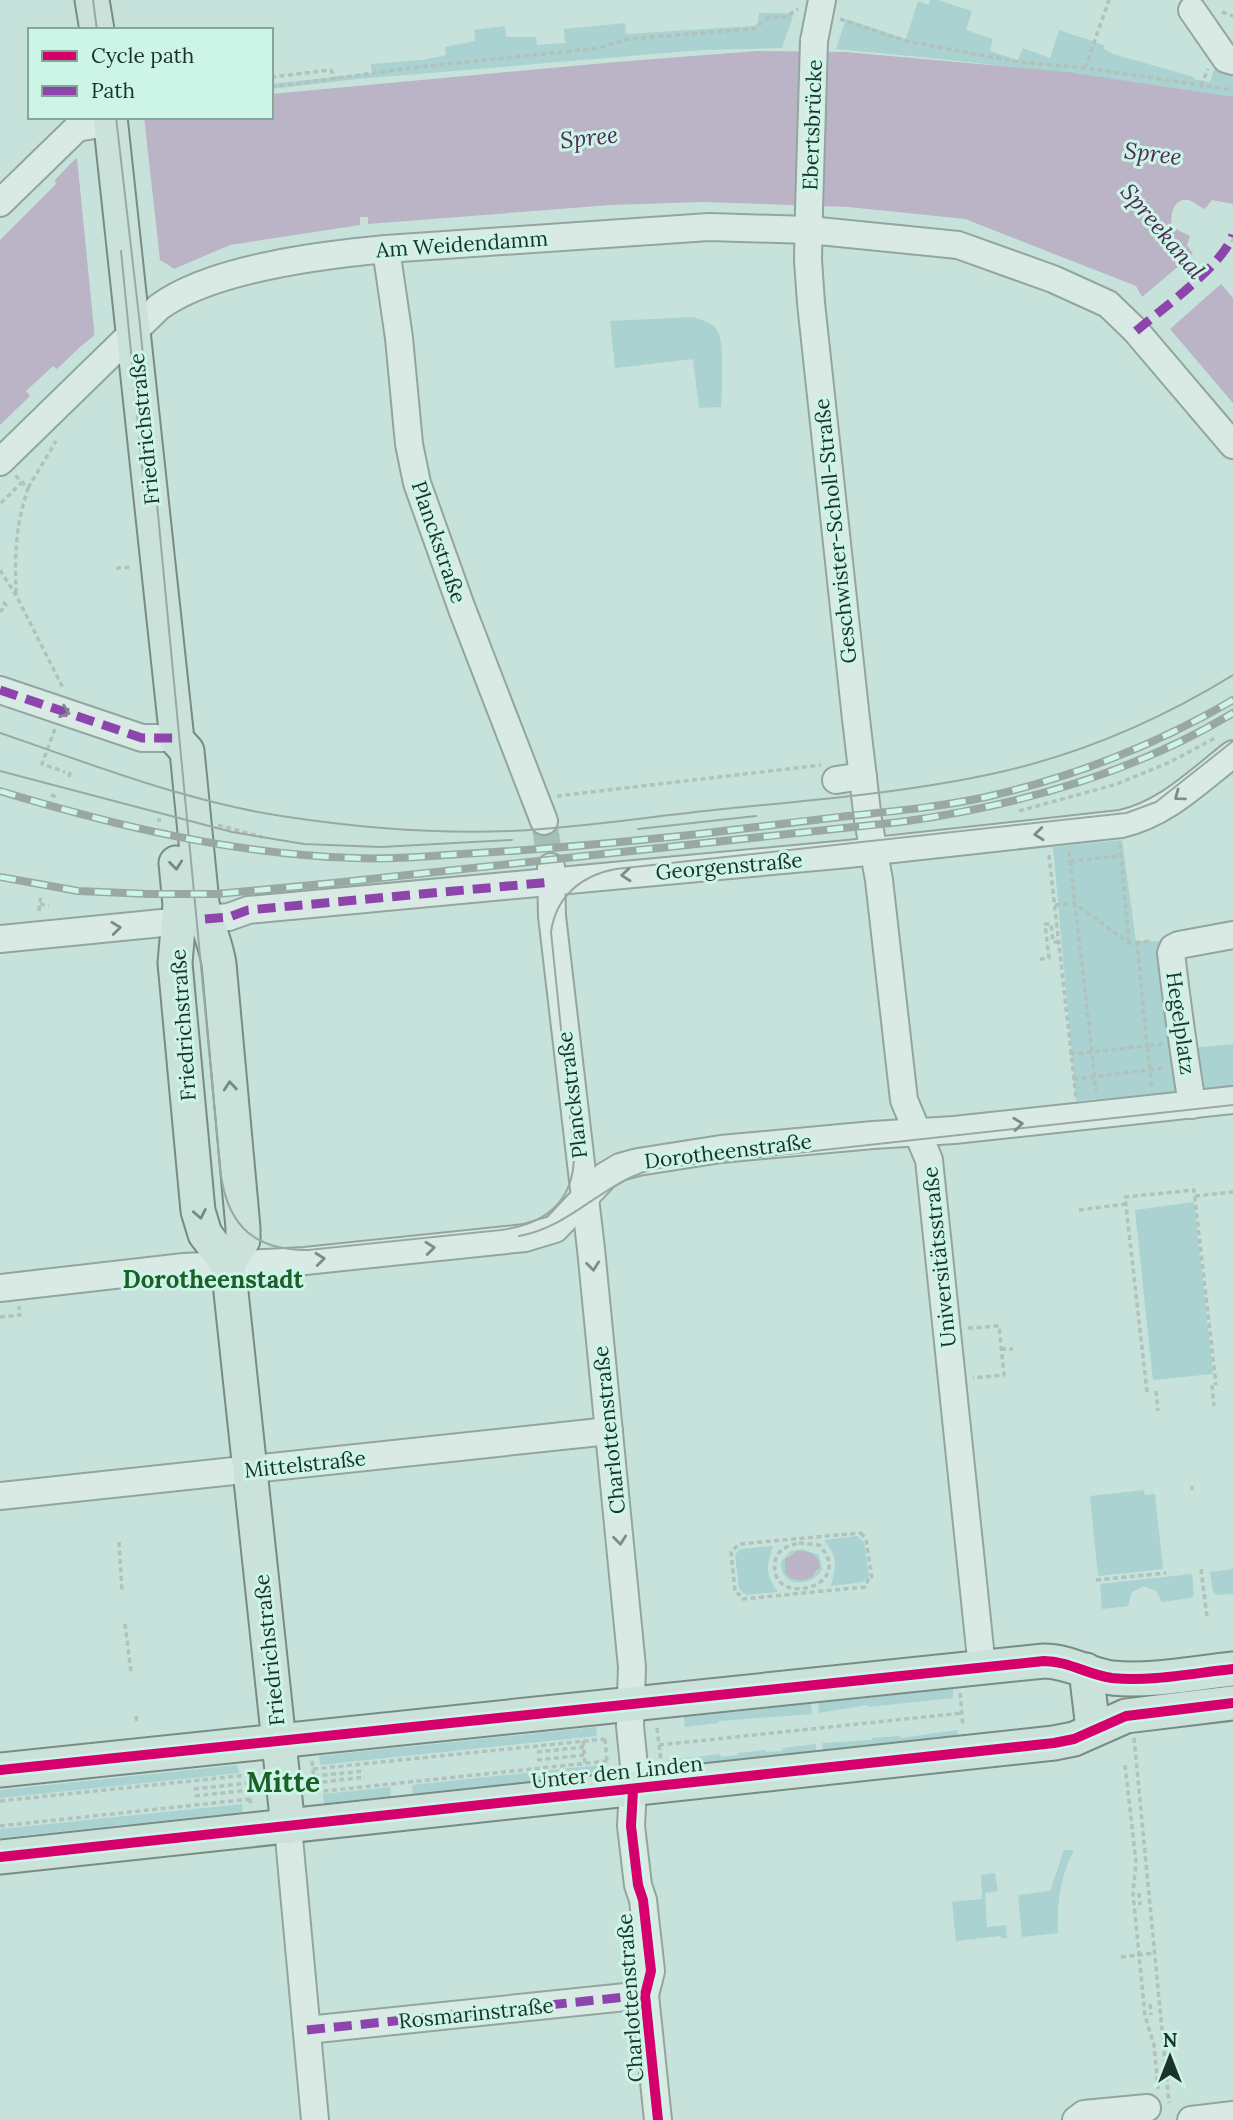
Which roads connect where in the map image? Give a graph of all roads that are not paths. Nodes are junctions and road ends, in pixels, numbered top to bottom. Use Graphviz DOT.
graph roads {
  1 [pos="92,0"];
  2 [pos="102,0"];
  3 [pos="810,5"];
  4 [pos="1192,10"];
  5 [pos="97,28"];
  6 [pos="104,28"];
  7 [pos="1233,61"];
  8 [pos="111,121"];
  9 [pos="1,200"];
  10 [pos="809,220"];
  11 [pos="386,249"];
  12 [pos="133,324"];
  13 [pos="1233,444"];
  14 [pos="7,468"];
  15 [pos="0,690"];
  16 [pos="176,739"];
  17 [pos="1227,744"];
  18 [pos="828,772"];
  19 [pos="863,776"];
  20 [pos="544,821"];
  21 [pos="874,851"];
  22 [pos="551,875"];
  23 [pos="192,922"];
  24 [pos="1233,934"];
  25 [pos="0,939"];
  26 [pos="1233,1100"];
  27 [pos="1192,1105"];
  28 [pos="917,1132"];
  29 [pos="584,1198"];
  30 [pos="228,1264"];
  31 [pos="0,1287"];
  32 [pos="609,1431"];
  33 [pos="249,1469"];
  34 [pos="0,1496"];
  35 [pos="1233,1669"];
  36 [pos="1086,1670"];
  37 [pos="971,1678"];
  38 [pos="1233,1703"];
  39 [pos="644,1712"];
  40 [pos="1093,1729"];
  41 [pos="279,1741"];
  42 [pos="0,1770"];
  43 [pos="621,1782"];
  44 [pos="288,1827"];
  45 [pos="0,1857"];
  46 [pos="645,1995"];
  47 [pos="307,2030"];
  48 [pos="1167,2108"];
  49 [pos="1233,2115"];
  50 [pos="315,2120"];
  51 [pos="658,2120"];
  52 [pos="1076,2120"];
  1 -- 5 [label="main road"];
  2 -- 6 [label="main road"];
  3 -- 10 [label="street, Ebertsbrücke, bridge"];
  4 -- 7 [label="street"];
  8 -- 9 [label="street"];
  8 -- 12 [label="main road, Friedrichstraße"];
  10 -- 11 [label="street, Am Weidendamm"];
  10 -- 13 [label="street, Am Weidendamm"];
  10 -- 19 [label="street, Geschwister-Scholl-Straße"];
  11 -- 12 [label="street, Am Weidendamm"];
  11 -- 20 [label="street, Planckstraße"];
  12 -- 14 [label="street, Am Weidendamm"];
  12 -- 16 [label="main road, Friedrichstraße"];
  15 -- 16 [label="street, one-way"];
  16 -- 23 [label="main road, Friedrichstraße"];
  17 -- 21 [label="street, Georgenstraße, one-way"];
  18 -- 19 [label="street"];
  19 -- 21 [label="street, Geschwister-Scholl-Straße"];
  21 -- 22 [label="street, Georgenstraße, one-way"];
  21 -- 28 [label="street, Universitätsstraße"];
  22 -- 23 [label="street, Georgenstraße"];
  22 -- 29 [label="street, Planckstraße"];
  25 -- 23 [label="street, Georgenstraße, one-way"];
  23 -- 30 [label="main road, Friedrichstraße"];
  24 -- 27 [label="street, Hegelplatz"];
  26 -- 27 [label="street, Dorotheenstraße"];
  28 -- 27 [label="street, Dorotheenstraße, one-way"];
  28 -- 29 [label="street, Dorotheenstraße"];
  28 -- 37 [label="street, Universitätsstraße"];
  30 -- 29 [label="street, Dorotheenstraße, one-way"];
  29 -- 32 [label="street, Charlottenstraße, one-way"];
  30 -- 31 [label="street, Dorotheenstraße"];
  30 -- 33 [label="main road, Friedrichstraße"];
  32 -- 33 [label="street, Mittelstraße"];
  32 -- 39 [label="street, Charlottenstraße, one-way"];
  33 -- 34 [label="street, Mittelstraße"];
  33 -- 41 [label="main road, Friedrichstraße"];
  35 -- 36 [label="main road"];
  36 -- 37 [label="main road"];
  36 -- 40 [label="main road"];
  37 -- 39 [label="main road"];
  38 -- 40 [label="main road, Unter den Linden"];
  39 -- 41 [label="main road"];
  39 -- 43 [label="street, Charlottenstraße"];
  40 -- 43 [label="main road, Unter den Linden"];
  41 -- 42 [label="main road"];
  41 -- 44 [label="main road, Friedrichstraße"];
  43 -- 44 [label="main road, Unter den Linden"];
  43 -- 46 [label="street, Charlottenstraße"];
  44 -- 45 [label="main road, Unter den Linden"];
  44 -- 47 [label="street, Friedrichstraße"];
  46 -- 47 [label="street, Rosmarinstraße"];
  46 -- 51 [label="street, Charlottenstraße"];
  47 -- 50 [label="street, Friedrichstraße"];
  48 -- 49 [label="street"];
  48 -- 52 [label="street"];
}
